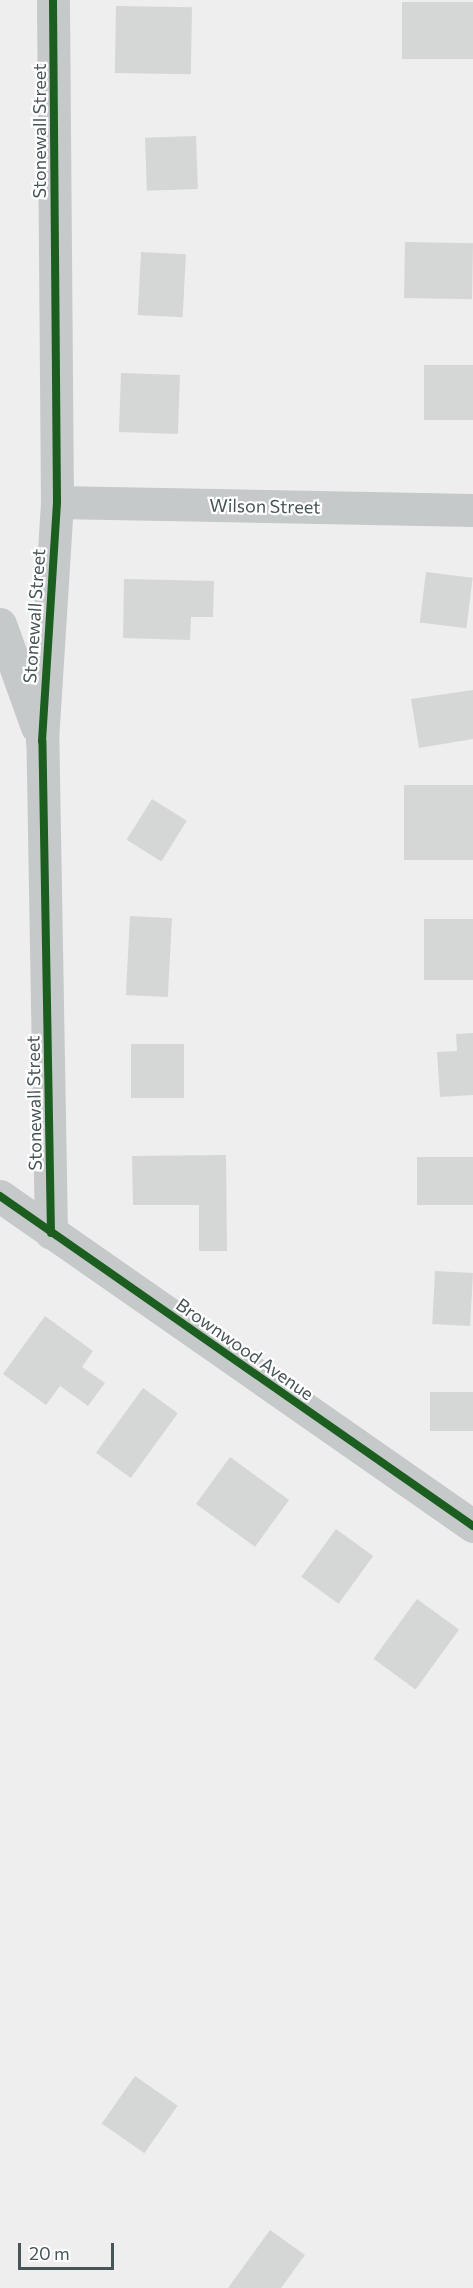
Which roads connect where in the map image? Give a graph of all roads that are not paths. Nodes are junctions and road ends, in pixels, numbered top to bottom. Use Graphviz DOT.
graph roads {
  1 [pos="52,0"];
  2 [pos="57,502"];
  3 [pos="473,510"];
  4 [pos="0,624"];
  5 [pos="42,741"];
  6 [pos="0,1196"];
  7 [pos="51,1233"];
  8 [pos="473,1526"];
  1 -- 2 [label="street, Stonewall Street"];
  2 -- 3 [label="street, Wilson Street"];
  2 -- 5 [label="street, Stonewall Street"];
  4 -- 5 [label="street"];
  5 -- 7 [label="street, Stonewall Street"];
  6 -- 7 [label="street, Brownwood Avenue"];
  7 -- 8 [label="street, Brownwood Avenue"];
}
